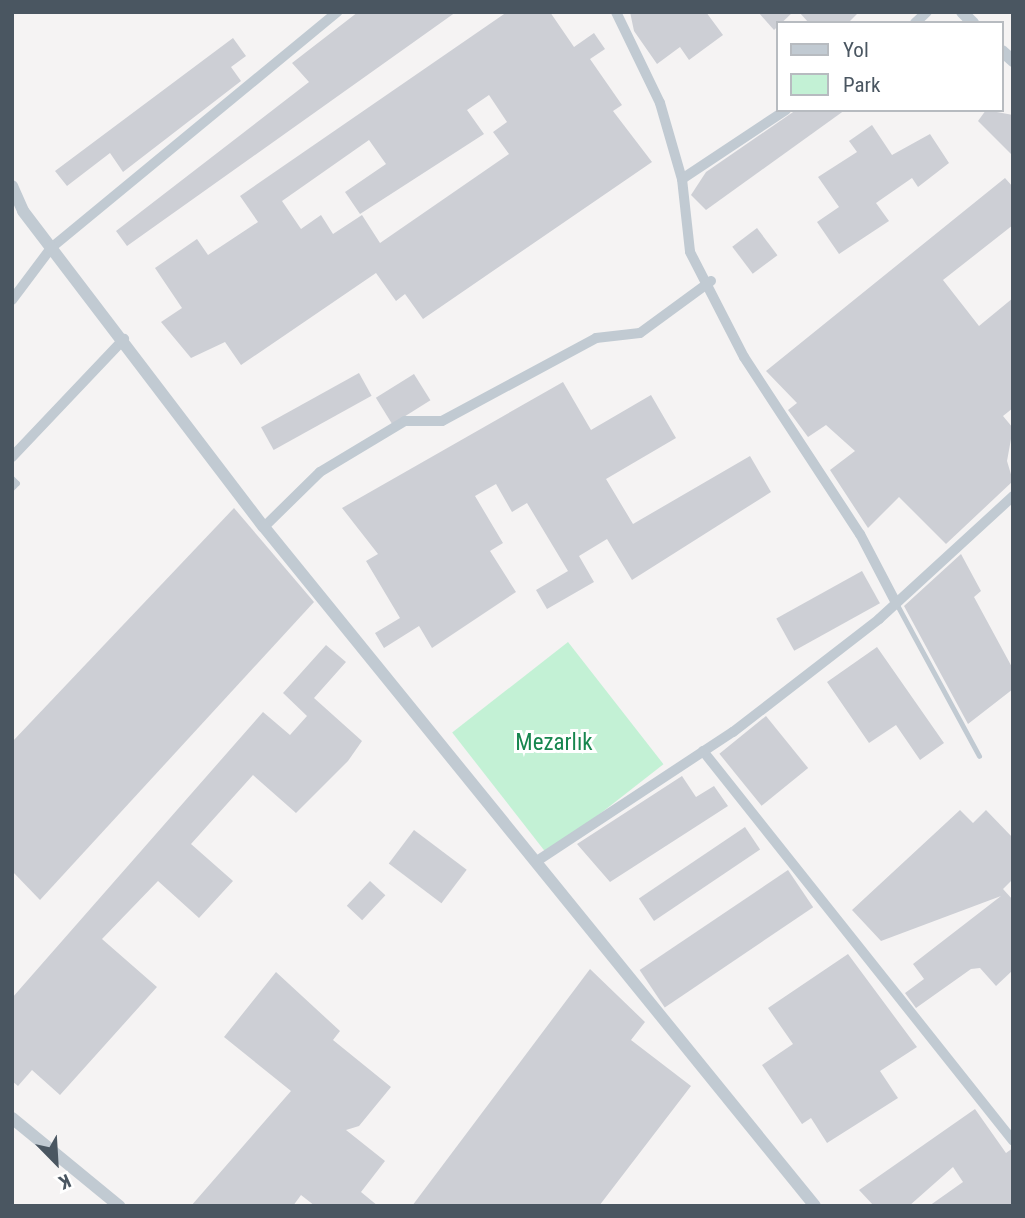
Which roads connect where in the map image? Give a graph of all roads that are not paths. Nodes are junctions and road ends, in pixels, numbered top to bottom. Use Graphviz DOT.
graph roads {
  1 [pos="337,12"];
  2 [pos="616,12"];
  3 [pos="783,112"];
  4 [pos="682,179"];
  5 [pos="12,186"];
  6 [pos="51,248"];
  7 [pos="711,281"];
  8 [pos="12,300"];
  9 [pos="124,339"];
  10 [pos="12,457"];
  11 [pos="12,478"];
  12 [pos="12,488"];
  13 [pos="1013,496"];
  14 [pos="264,527"];
  15 [pos="896,603"];
  16 [pos="703,751"];
  17 [pos="979,755"];
  18 [pos="537,860"];
  19 [pos="12,1118"];
  20 [pos="1013,1141"];
  21 [pos="119,1206"];
  22 [pos="815,1206"];
  1 -- 6 [label="street"];
  2 -- 4 [label="street"];
  3 -- 4 [label="street"];
  4 -- 7 [label="street"];
  5 -- 6 [label="street"];
  6 -- 8 [label="street"];
  6 -- 9 [label="street"];
  7 -- 14 [label="street"];
  7 -- 15 [label="street"];
  9 -- 10 [label="street"];
  9 -- 14 [label="street"];
  11 -- 12 [label="lane"];
  13 -- 15 [label="street"];
  14 -- 18 [label="street"];
  15 -- 16 [label="street"];
  15 -- 17 [label="lane"];
  16 -- 18 [label="street"];
  16 -- 20 [label="street"];
  18 -- 22 [label="street"];
  19 -- 21 [label="street"];
}
